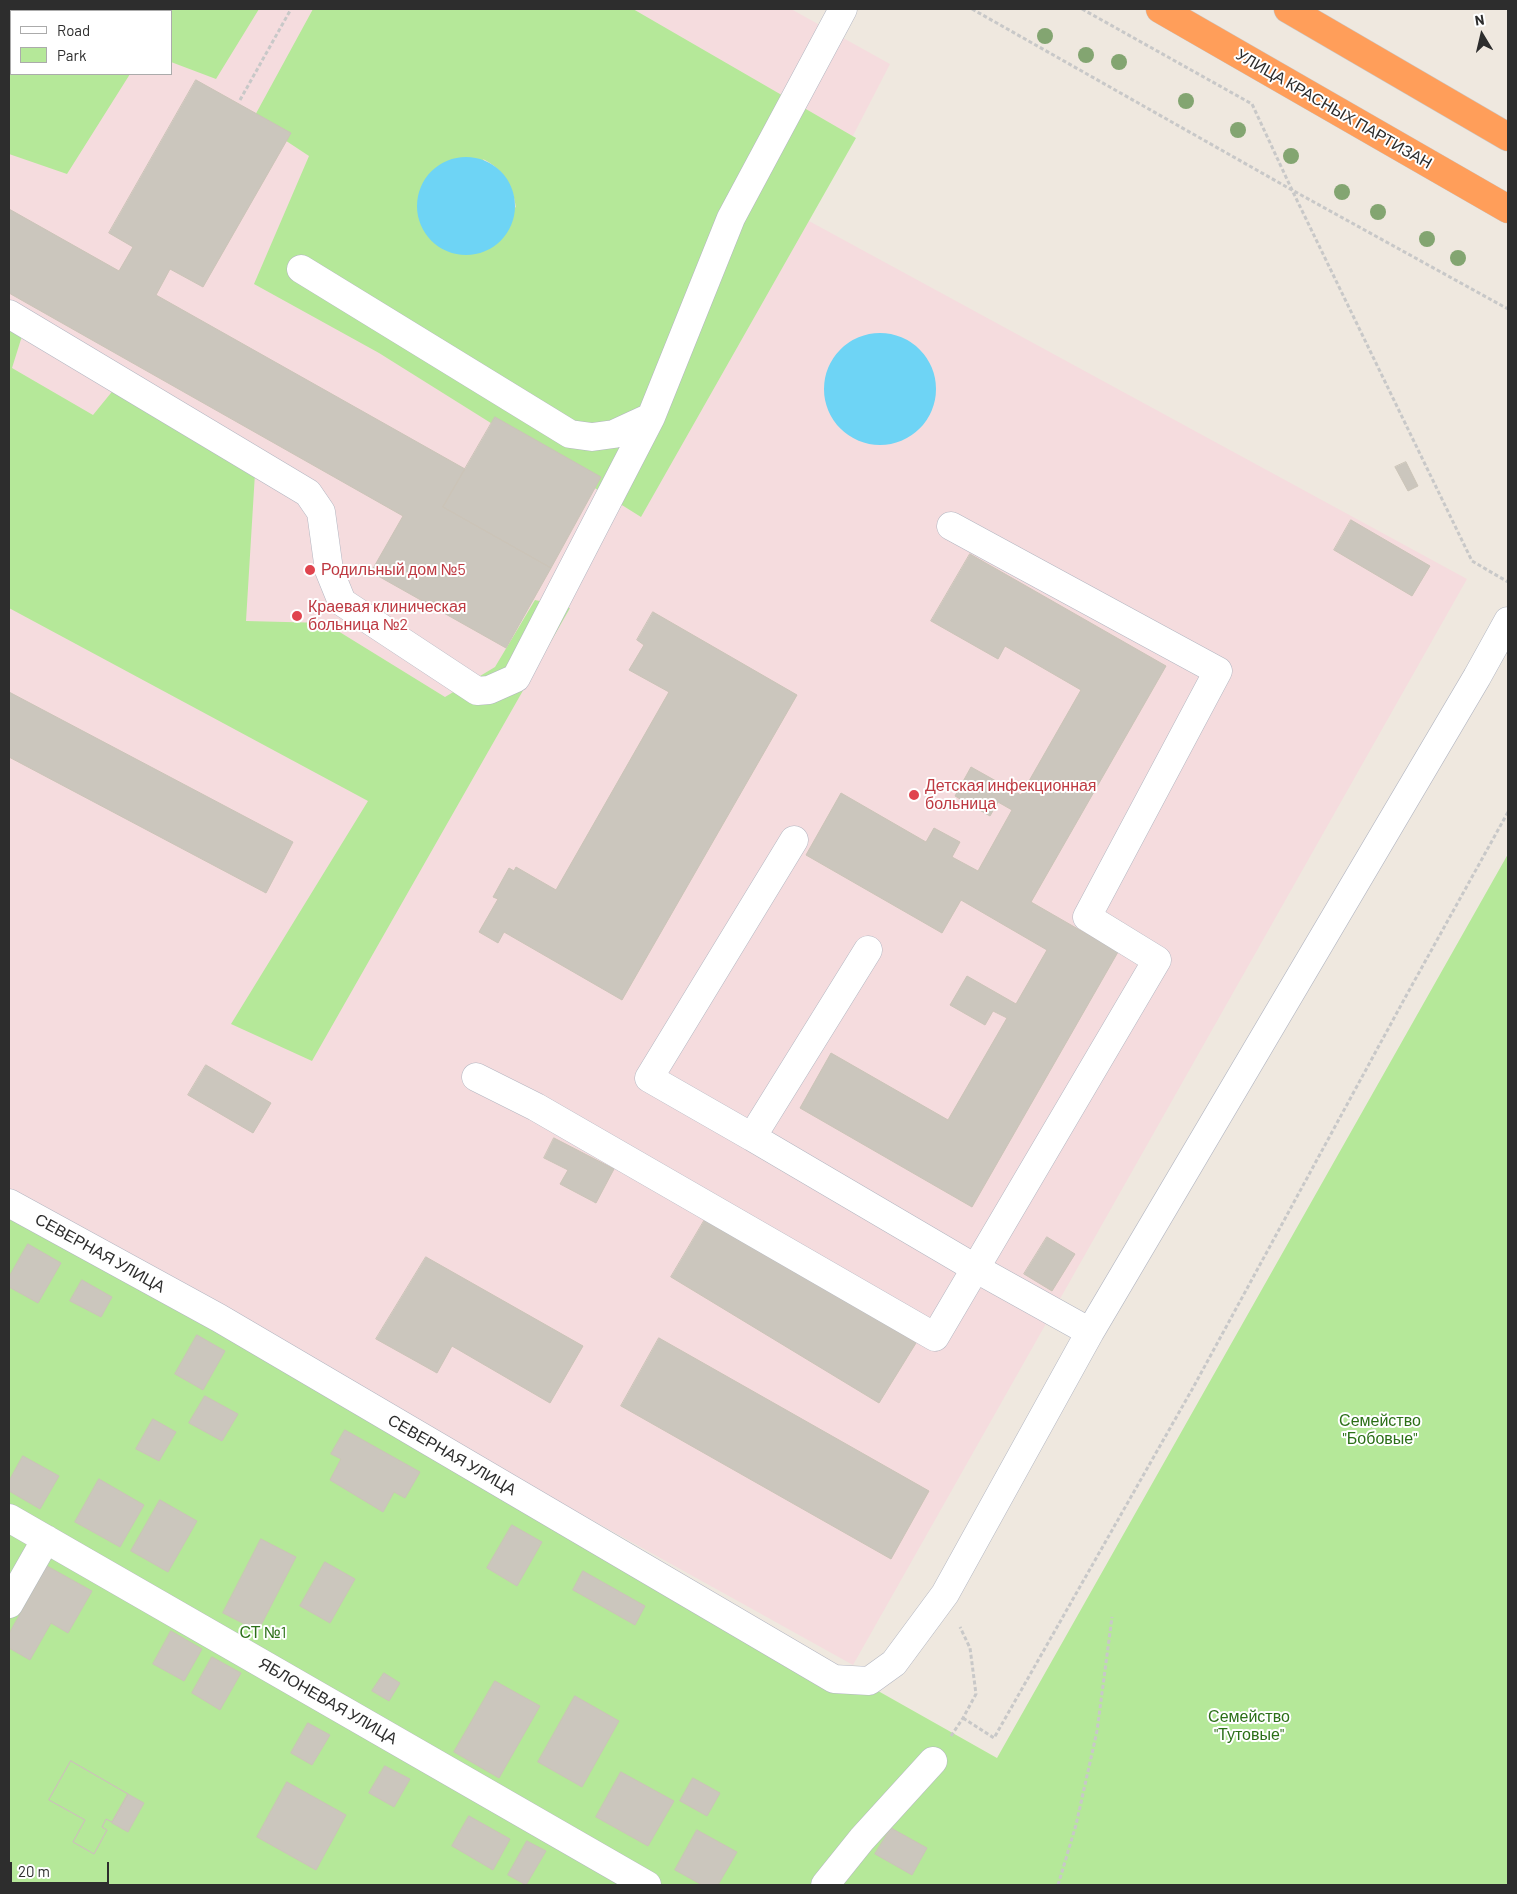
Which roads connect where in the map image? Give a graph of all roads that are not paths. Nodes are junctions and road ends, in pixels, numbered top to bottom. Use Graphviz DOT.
graph roads {
  1 [pos="843,9"];
  2 [pos="1160,9"];
  3 [pos="1301,12"];
  4 [pos="1508,137"];
  5 [pos="1508,209"];
  6 [pos="301,269"];
  7 [pos="9,314"];
  8 [pos="651,417"];
  9 [pos="951,526"];
  10 [pos="1508,621"];
  11 [pos="794,840"];
  12 [pos="868,950"];
  13 [pos="476,1077"];
  14 [pos="752,1137"];
  15 [pos="9,1203"];
  16 [pos="975,1268"];
  17 [pos="1090,1332"];
  18 [pos="9,1518"];
  19 [pos="46,1539"];
  20 [pos="9,1604"];
  21 [pos="933,1761"];
  22 [pos="648,1885"];
  23 [pos="825,1885"];
  1 -- 8 [label="street"];
  2 -- 5 [label="highway, УЛИЦА КРАСНЫХ ПАРТИЗАН"];
  3 -- 4 [label="highway"];
  6 -- 8 [label="street"];
  7 -- 8 [label="street"];
  9 -- 16 [label="street"];
  10 -- 17 [label="street, СЕВЕРНАЯ УЛИЦА"];
  11 -- 14 [label="street"];
  12 -- 14 [label="street"];
  13 -- 16 [label="street"];
  14 -- 16 [label="street"];
  15 -- 17 [label="street, СЕВЕРНАЯ УЛИЦА"];
  16 -- 17 [label="street"];
  18 -- 19 [label="street, ЯБЛОНЕВАЯ УЛИЦА"];
  19 -- 20 [label="street"];
  19 -- 22 [label="street, ЯБЛОНЕВАЯ УЛИЦА"];
  21 -- 23 [label="street"];
}
